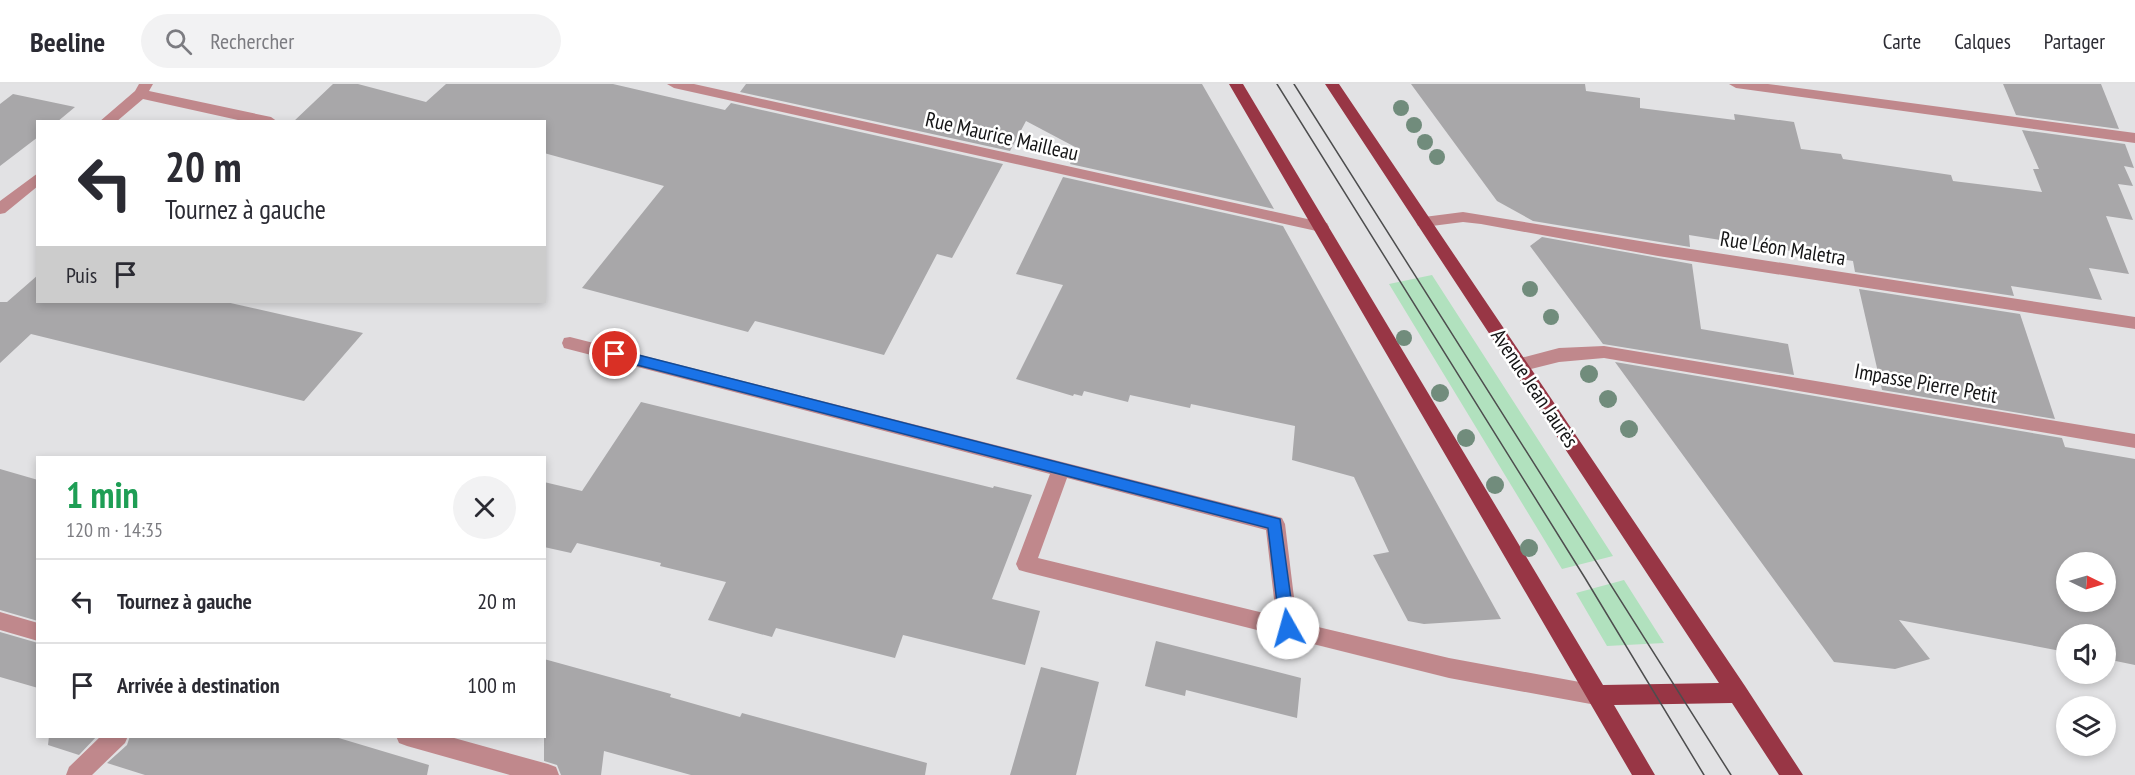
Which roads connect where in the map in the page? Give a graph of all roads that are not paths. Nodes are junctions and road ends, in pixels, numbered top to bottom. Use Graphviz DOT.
graph roads {
  1 [pos="674,84"];
  2 [pos="1236,84"];
  3 [pos="1332,84"];
  4 [pos="1736,84"];
  5 [pos="142,87"];
  6 [pos="108,120"];
  7 [pos="264,120"];
  8 [pos="2135,138"];
  9 [pos="36,180"];
  10 [pos="0,209"];
  11 [pos="1424,222"];
  12 [pos="1321,227"];
  13 [pos="2135,322"];
  14 [pos="570,343"];
  15 [pos="1519,365"];
  16 [pos="2135,441"];
  17 [pos="1061,469"];
  18 [pos="0,621"];
  19 [pos="1288,628"];
  20 [pos="36,631"];
  21 [pos="1738,693"];
  22 [pos="1596,695"];
  23 [pos="115,738"];
  24 [pos="414,738"];
  25 [pos="77,775"];
  26 [pos="548,775"];
  27 [pos="1644,775"];
  28 [pos="1792,775"];
  1 -- 12 [label="street, Rue Maurice Mailleau"];
  2 -- 12 [label="main road"];
  3 -- 11 [label="main road, Avenue Jean Jaurès"];
  4 -- 8 [label="street"];
  5 -- 6 [label="street"];
  5 -- 7 [label="street"];
  9 -- 10 [label="street"];
  11 -- 13 [label="street, Rue Léon Maletra"];
  11 -- 15 [label="main road, Avenue Jean Jaurès"];
  12 -- 22 [label="main road"];
  14 -- 17 [label="street"];
  15 -- 16 [label="street, Impasse Pierre Petit"];
  15 -- 21 [label="main road, Avenue Jean Jaurès"];
  17 -- 19 [label="street"];
  17 -- 19 [label="street"];
  18 -- 20 [label="street"];
  19 -- 22 [label="street"];
  21 -- 22 [label="main road"];
  21 -- 28 [label="main road, Avenue Jean Jaurès"];
  22 -- 27 [label="main road"];
  23 -- 25 [label="street"];
  24 -- 26 [label="street"];
}
